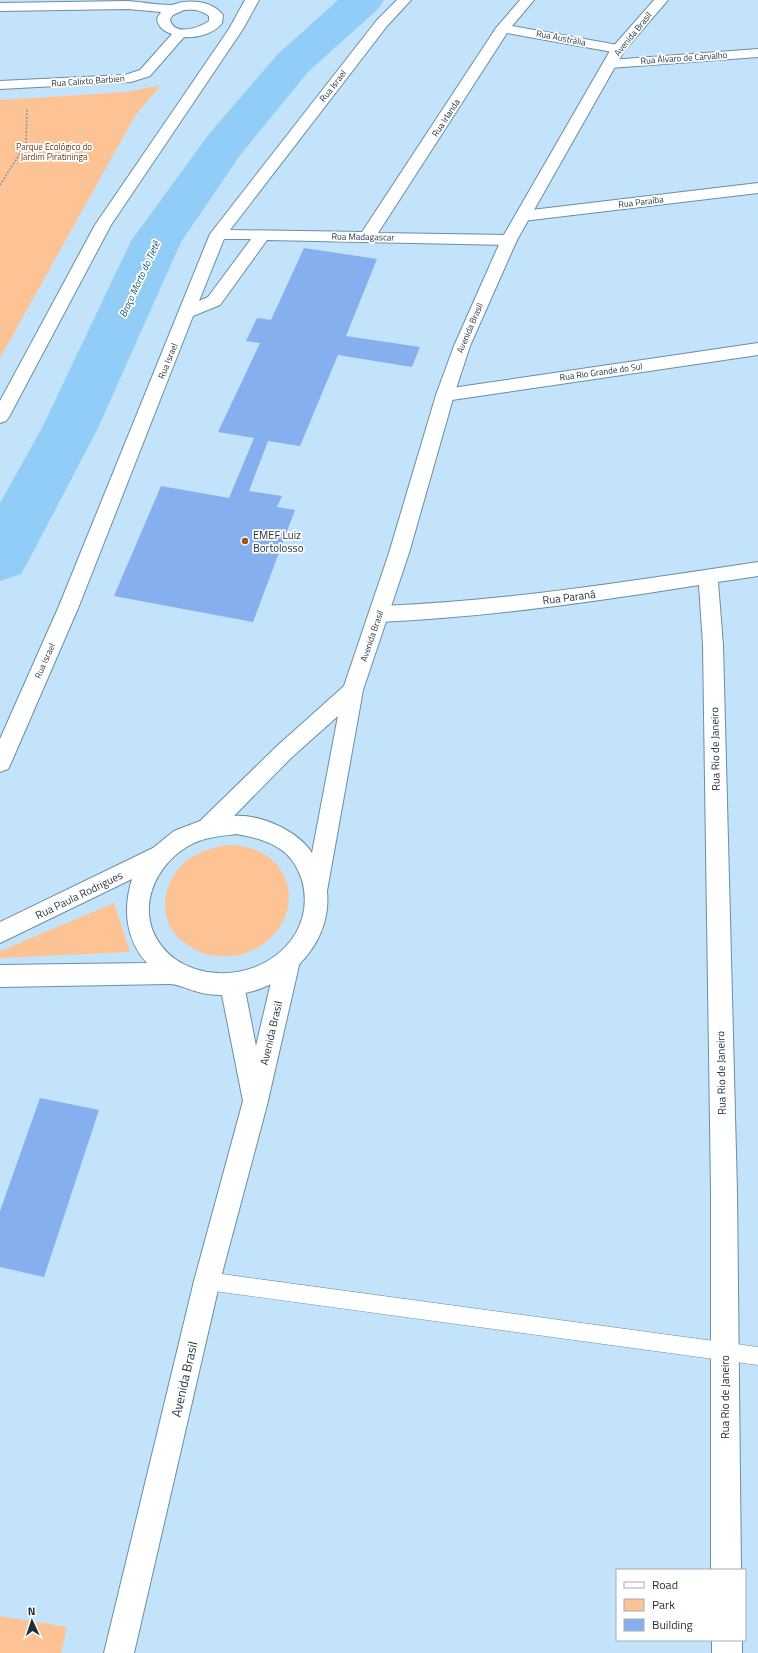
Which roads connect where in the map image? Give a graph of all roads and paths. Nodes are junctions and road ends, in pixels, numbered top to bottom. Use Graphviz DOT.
graph roads {
  1 [pos="252,0"];
  2 [pos="404,0"];
  3 [pos="527,0"];
  4 [pos="662,0"];
  5 [pos="172,4"];
  6 [pos="235,4"];
  7 [pos="0,7"];
  8 [pos="216,15"];
  9 [pos="503,28"];
  10 [pos="180,33"];
  11 [pos="618,49"];
  12 [pos="758,52"];
  13 [pos="610,64"];
  14 [pos="0,85"];
  15 [pos="27,105"];
  16 [pos="0,185"];
  17 [pos="758,188"];
  18 [pos="524,216"];
  19 [pos="218,234"];
  20 [pos="262,235"];
  21 [pos="367,237"];
  22 [pos="509,240"];
  23 [pos="188,312"];
  24 [pos="758,349"];
  25 [pos="445,395"];
  26 [pos="0,417"];
  27 [pos="758,569"];
  28 [pos="708,576"];
  29 [pos="379,614"];
  30 [pos="353,690"];
  31 [pos="0,763"];
  32 [pos="208,828"];
  33 [pos="158,856"];
  34 [pos="317,888"];
  35 [pos="0,933"];
  36 [pos="288,961"];
  37 [pos="174,973"];
  38 [pos="0,976"];
  39 [pos="232,985"];
  40 [pos="254,1105"];
  41 [pos="207,1281"];
  42 [pos="725,1352"];
  43 [pos="758,1356"];
  44 [pos="726,1569"];
  45 [pos="727,1641"];
  46 [pos="119,1653"];
  47 [pos="727,1653"];
  1 -- 26 [label="street"];
  2 -- 19 [label="street, Rua Israel"];
  3 -- 9 [label="street, Rua Irlanda"];
  4 -- 11 [label="street, Avenida Brasil"];
  5 -- 7 [label="street"];
  5 -- 8 [label="street"];
  5 -- 10 [label="street"];
  6 -- 8 [label="street"];
  8 -- 10 [label="street"];
  9 -- 11 [label="street, Rua Austrália"];
  9 -- 21 [label="street, Rua Irlanda"];
  10 -- 14 [label="street, Rua Calixto Barbieri"];
  11 -- 13 [label="street, Avenida Brasil"];
  12 -- 13 [label="street, Rua Álvaro de Carvalho"];
  13 -- 18 [label="street, Avenida Brasil"];
  15 -- 16 [label="path"];
  17 -- 18 [label="street, Rua Paraíba"];
  18 -- 22 [label="street, Avenida Brasil"];
  19 -- 20 [label="street, Rua Madagascar"];
  19 -- 23 [label="street, Rua Israel"];
  20 -- 21 [label="street, Rua Madagascar"];
  20 -- 23 [label="street"];
  21 -- 22 [label="street, Rua Madagascar"];
  22 -- 25 [label="street, Avenida Brasil"];
  23 -- 31 [label="street, Rua Israel"];
  24 -- 25 [label="street, Rua Rio Grande do Sul"];
  25 -- 29 [label="street, Avenida Brasil"];
  27 -- 28 [label="street, Rua Paraná"];
  28 -- 29 [label="street, Rua Paraná"];
  28 -- 42 [label="street, Rua Rio de Janeiro"];
  29 -- 30 [label="street, Avenida Brasil"];
  30 -- 32 [label="street, Avenida Brasil"];
  30 -- 34 [label="street, Avenida Brasil"];
  32 -- 33 [label="street"];
  32 -- 34 [label="street"];
  33 -- 35 [label="street, Rua Paula Rodrigues"];
  33 -- 37 [label="street"];
  34 -- 36 [label="street, Avenida Brasil"];
  36 -- 39 [label="street"];
  36 -- 40 [label="street, Avenida Brasil"];
  37 -- 38 [label="street"];
  37 -- 39 [label="street"];
  39 -- 40 [label="street, Avenida Brasil"];
  40 -- 41 [label="street, Avenida Brasil"];
  41 -- 42 [label="lane"];
  41 -- 46 [label="street, Avenida Brasil"];
  42 -- 43 [label="lane"];
  42 -- 44 [label="street, Rua Rio de Janeiro"];
  45 -- 47 [label="street"];
}
